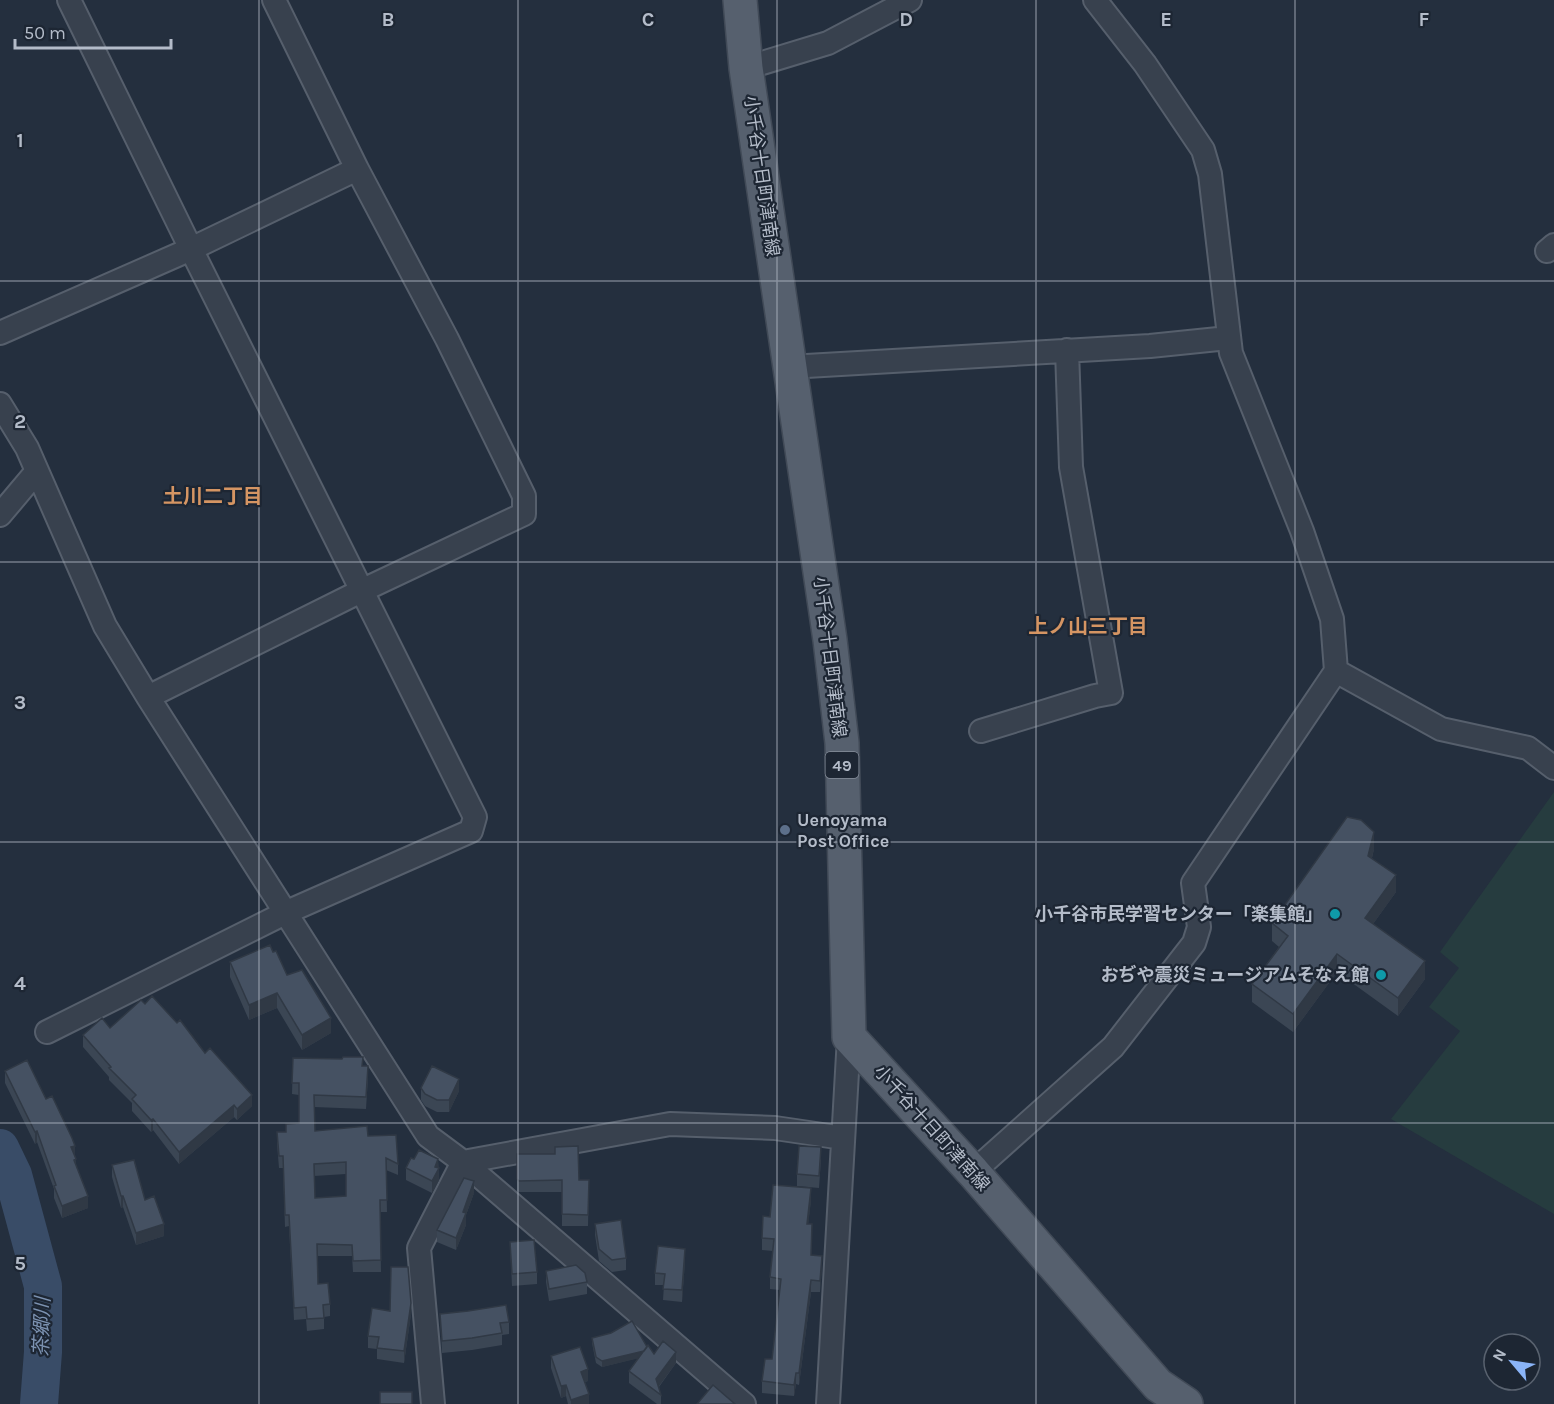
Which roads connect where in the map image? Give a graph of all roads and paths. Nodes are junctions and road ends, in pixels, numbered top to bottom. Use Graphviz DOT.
graph roads {
  1 [pos="69,0"];
  2 [pos="274,0"];
  3 [pos="741,0"];
  4 [pos="910,0"];
  5 [pos="1095,0"];
  6 [pos="746,68"];
  7 [pos="357,169"];
  8 [pos="190,249"];
  9 [pos="0,333"];
  10 [pos="1228,338"];
  11 [pos="1067,350"];
  12 [pos="789,366"];
  13 [pos="0,404"];
  14 [pos="37,471"];
  15 [pos="0,515"];
  16 [pos="361,591"];
  17 [pos="1336,671"];
  18 [pos="148,697"];
  19 [pos="981,731"];
  20 [pos="1554,768"];
  21 [pos="287,912"];
  22 [pos="47,1032"];
  23 [pos="849,1037"];
  24 [pos="843,1138"];
  25 [pos="463,1161"];
  26 [pos="973,1172"];
  27 [pos="433,1404"];
  28 [pos="744,1404"];
  29 [pos="828,1404"];
  30 [pos="1186,1404"];
  1 -- 8 [label="street"];
  2 -- 7 [label="street"];
  3 -- 6 [label="main road, 小千谷十日町津南線 / 49"];
  4 -- 6 [label="street"];
  5 -- 10 [label="street"];
  6 -- 12 [label="main road, 小千谷十日町津南線 / 49"];
  7 -- 8 [label="street"];
  7 -- 16 [label="street"];
  8 -- 9 [label="street"];
  8 -- 16 [label="street"];
  10 -- 11 [label="street"];
  10 -- 17 [label="street"];
  11 -- 12 [label="street"];
  11 -- 19 [label="street"];
  12 -- 23 [label="main road, 小千谷十日町津南線 / 49"];
  13 -- 14 [label="street"];
  14 -- 15 [label="street"];
  14 -- 18 [label="street"];
  16 -- 18 [label="street"];
  16 -- 21 [label="street"];
  17 -- 20 [label="street"];
  17 -- 26 [label="street"];
  18 -- 21 [label="street"];
  21 -- 22 [label="street"];
  21 -- 25 [label="street"];
  23 -- 24 [label="street"];
  23 -- 26 [label="main road, 小千谷十日町津南線"];
  24 -- 25 [label="street"];
  24 -- 29 [label="street"];
  25 -- 27 [label="street"];
  25 -- 28 [label="street"];
  26 -- 30 [label="main road, 小千谷十日町津南線"];
}
